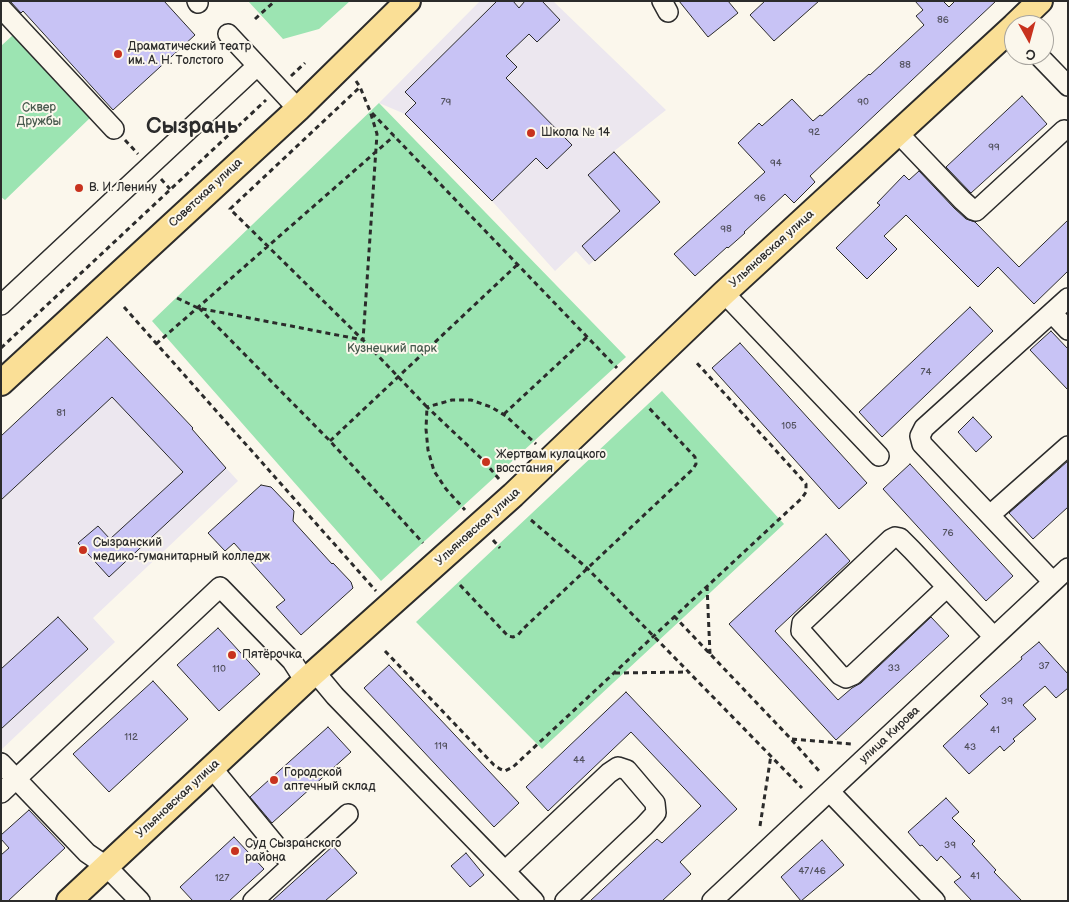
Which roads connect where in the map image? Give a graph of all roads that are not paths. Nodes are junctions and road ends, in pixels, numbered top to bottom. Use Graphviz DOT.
graph roads {
  1 [pos="408,1"];
  2 [pos="1040,1"];
  3 [pos="1,8"];
  4 [pos="1026,15"];
  5 [pos="228,34"];
  6 [pos="1004,36"];
  7 [pos="1048,65"];
  8 [pos="257,66"];
  9 [pos="1068,86"];
  10 [pos="298,109"];
  11 [pos="114,129"];
  12 [pos="1064,130"];
  13 [pos="899,134"];
  14 [pos="724,293"];
  15 [pos="1068,298"];
  16 [pos="1,304"];
  17 [pos="1052,313"];
  18 [pos="1068,330"];
  19 [pos="1,383"];
  20 [pos="1068,446"];
  21 [pos="879,456"];
  22 [pos="990,515"];
  23 [pos="1068,568"];
  24 [pos="1053,582"];
  25 [pos="946,588"];
  26 [pos="994,637"];
  27 [pos="310,677"];
  28 [pos="1,763"];
  29 [pos="212,768"];
  30 [pos="16,779"];
  31 [pos="830,792"];
  32 [pos="1,793"];
  33 [pos="348,814"];
  34 [pos="292,865"];
  35 [pos="106,866"];
  36 [pos="505,871"];
  37 [pos="69,901"];
  38 [pos="140,901"];
  39 [pos="253,901"];
  40 [pos="534,901"];
  41 [pos="565,901"];
  42 [pos="712,901"];
  43 [pos="935,901"];
  1 -- 10 [label="main road, Советская улица"];
  2 -- 4 [label="main road, Ульяновская улица"];
  3 -- 11 [label="street"];
  5 -- 8 [label="street"];
  6 -- 13 [label="main road, Ульяновская улица"];
  7 -- 9 [label="street"];
  8 -- 10 [label="street"];
  8 -- 16 [label="street"];
  10 -- 19 [label="main road, Советская улица"];
  12 -- 13 [label="street"];
  13 -- 14 [label="main road, Ульяновская улица"];
  14 -- 21 [label="street"];
  14 -- 27 [label="main road, Ульяновская улица"];
  15 -- 17 [label="street"];
  17 -- 18 [label="street"];
  17 -- 22 [label="street"];
  20 -- 22 [label="street"];
  22 -- 24 [label="street"];
  23 -- 24 [label="street, улица Кирова"];
  24 -- 26 [label="street, улица Кирова"];
  25 -- 25 [label="street"];
  25 -- 26 [label="street"];
  26 -- 31 [label="street, улица Кирова"];
  27 -- 29 [label="main road, Ульяновская улица"];
  27 -- 30 [label="street"];
  27 -- 36 [label="street"];
  28 -- 30 [label="street"];
  29 -- 34 [label="street"];
  29 -- 35 [label="main road, Ульяновская улица"];
  30 -- 32 [label="street"];
  30 -- 35 [label="street"];
  31 -- 42 [label="street, улица Кирова"];
  31 -- 43 [label="street"];
  33 -- 34 [label="street"];
  34 -- 39 [label="street"];
  35 -- 37 [label="main road, Ульяновская улица"];
  35 -- 38 [label="street"];
  36 -- 40 [label="street"];
  36 -- 41 [label="street"];
}
